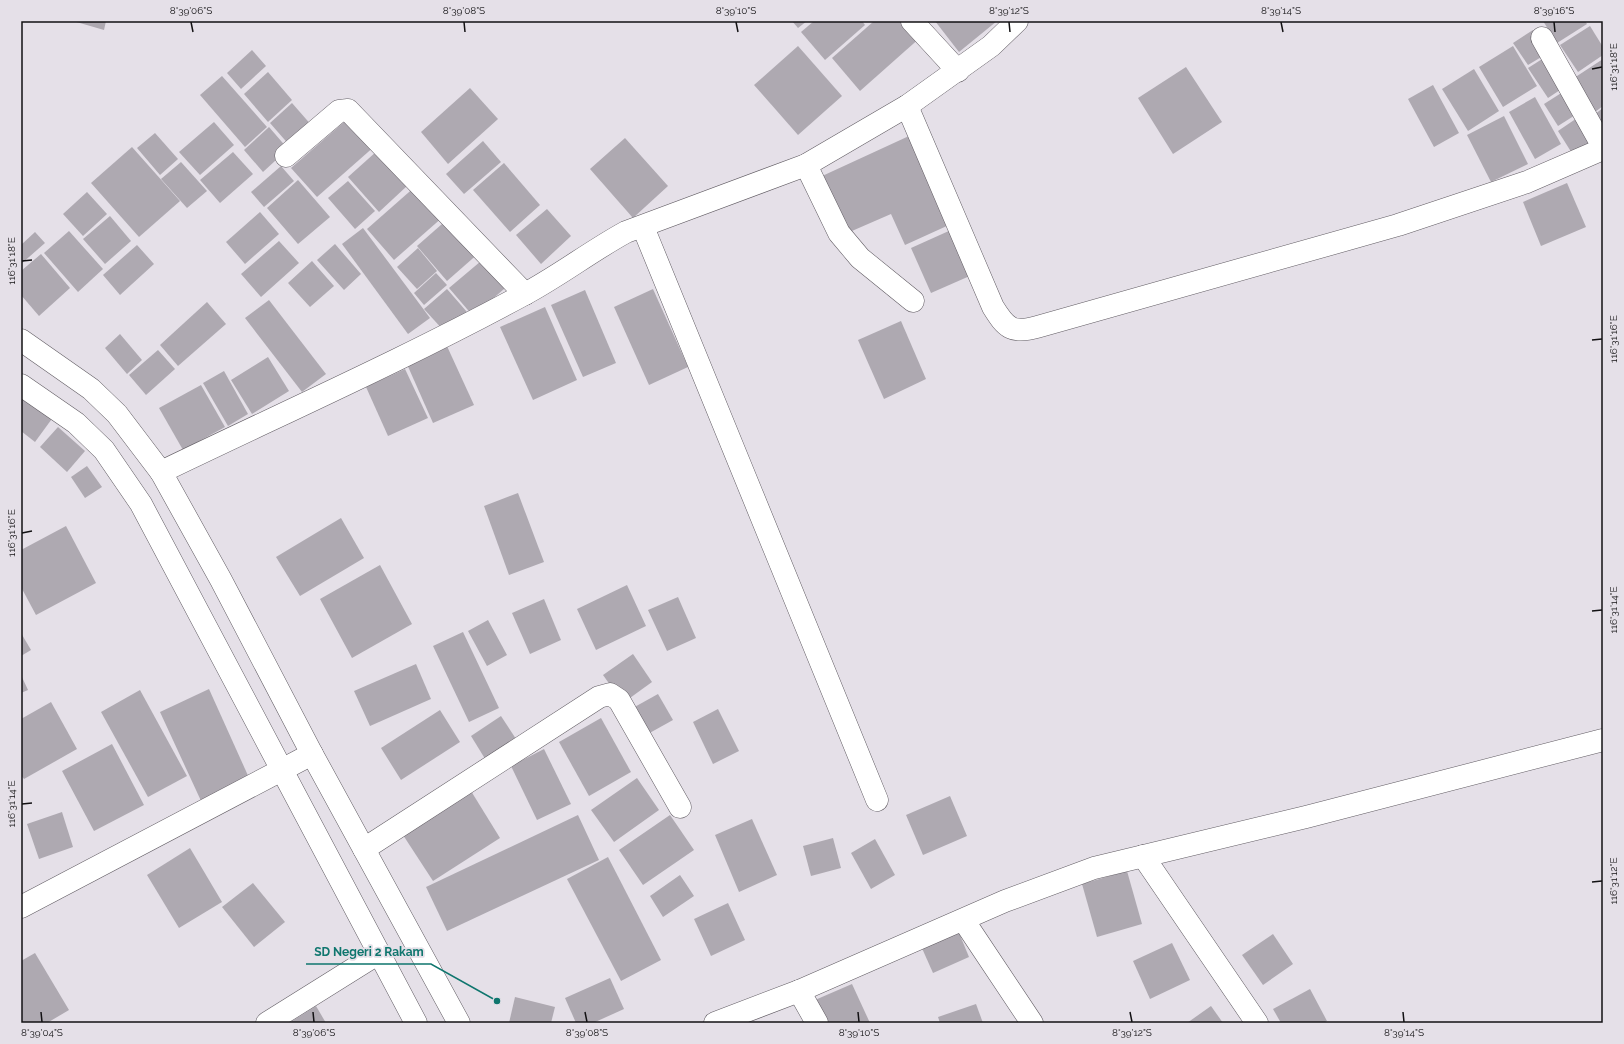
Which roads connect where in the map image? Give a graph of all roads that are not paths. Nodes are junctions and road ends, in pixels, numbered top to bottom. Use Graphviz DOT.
graph roads {
  1 [pos="912,21"];
  2 [pos="1017,21"];
  3 [pos="1542,38"];
  4 [pos="958,71"];
  5 [pos="907,106"];
  6 [pos="1603,148"];
  7 [pos="286,156"];
  8 [pos="806,165"];
  9 [pos="643,226"];
  10 [pos="525,294"];
  11 [pos="913,301"];
  12 [pos="21,340"];
  13 [pos="21,385"];
  14 [pos="160,472"];
  15 [pos="1603,740"];
  16 [pos="312,754"];
  17 [pos="282,770"];
  18 [pos="877,800"];
  19 [pos="680,807"];
  20 [pos="364,849"];
  21 [pos="1143,856"];
  22 [pos="21,907"];
  23 [pos="964,921"];
  24 [pos="379,953"];
  25 [pos="799,991"];
  26 [pos="268,1023"];
  27 [pos="416,1023"];
  28 [pos="459,1023"];
  29 [pos="715,1023"];
  30 [pos="817,1023"];
  31 [pos="1032,1023"];
  32 [pos="1257,1023"];
  1 -- 4 [label="street"];
  2 -- 4 [label="street"];
  3 -- 6 [label="street"];
  4 -- 5 [label="street"];
  5 -- 6 [label="street"];
  5 -- 8 [label="street"];
  7 -- 10 [label="street"];
  8 -- 9 [label="street"];
  8 -- 11 [label="street"];
  9 -- 10 [label="street"];
  9 -- 18 [label="street"];
  10 -- 14 [label="street"];
  12 -- 14 [label="street"];
  13 -- 17 [label="street"];
  14 -- 16 [label="street"];
  15 -- 21 [label="street"];
  16 -- 17 [label="street"];
  16 -- 20 [label="street"];
  17 -- 22 [label="street"];
  17 -- 24 [label="street"];
  19 -- 20 [label="street"];
  20 -- 28 [label="street"];
  21 -- 23 [label="street"];
  21 -- 32 [label="street"];
  23 -- 25 [label="street"];
  23 -- 31 [label="street"];
  24 -- 26 [label="street"];
  24 -- 27 [label="street"];
  25 -- 29 [label="street"];
  25 -- 30 [label="street"];
}
